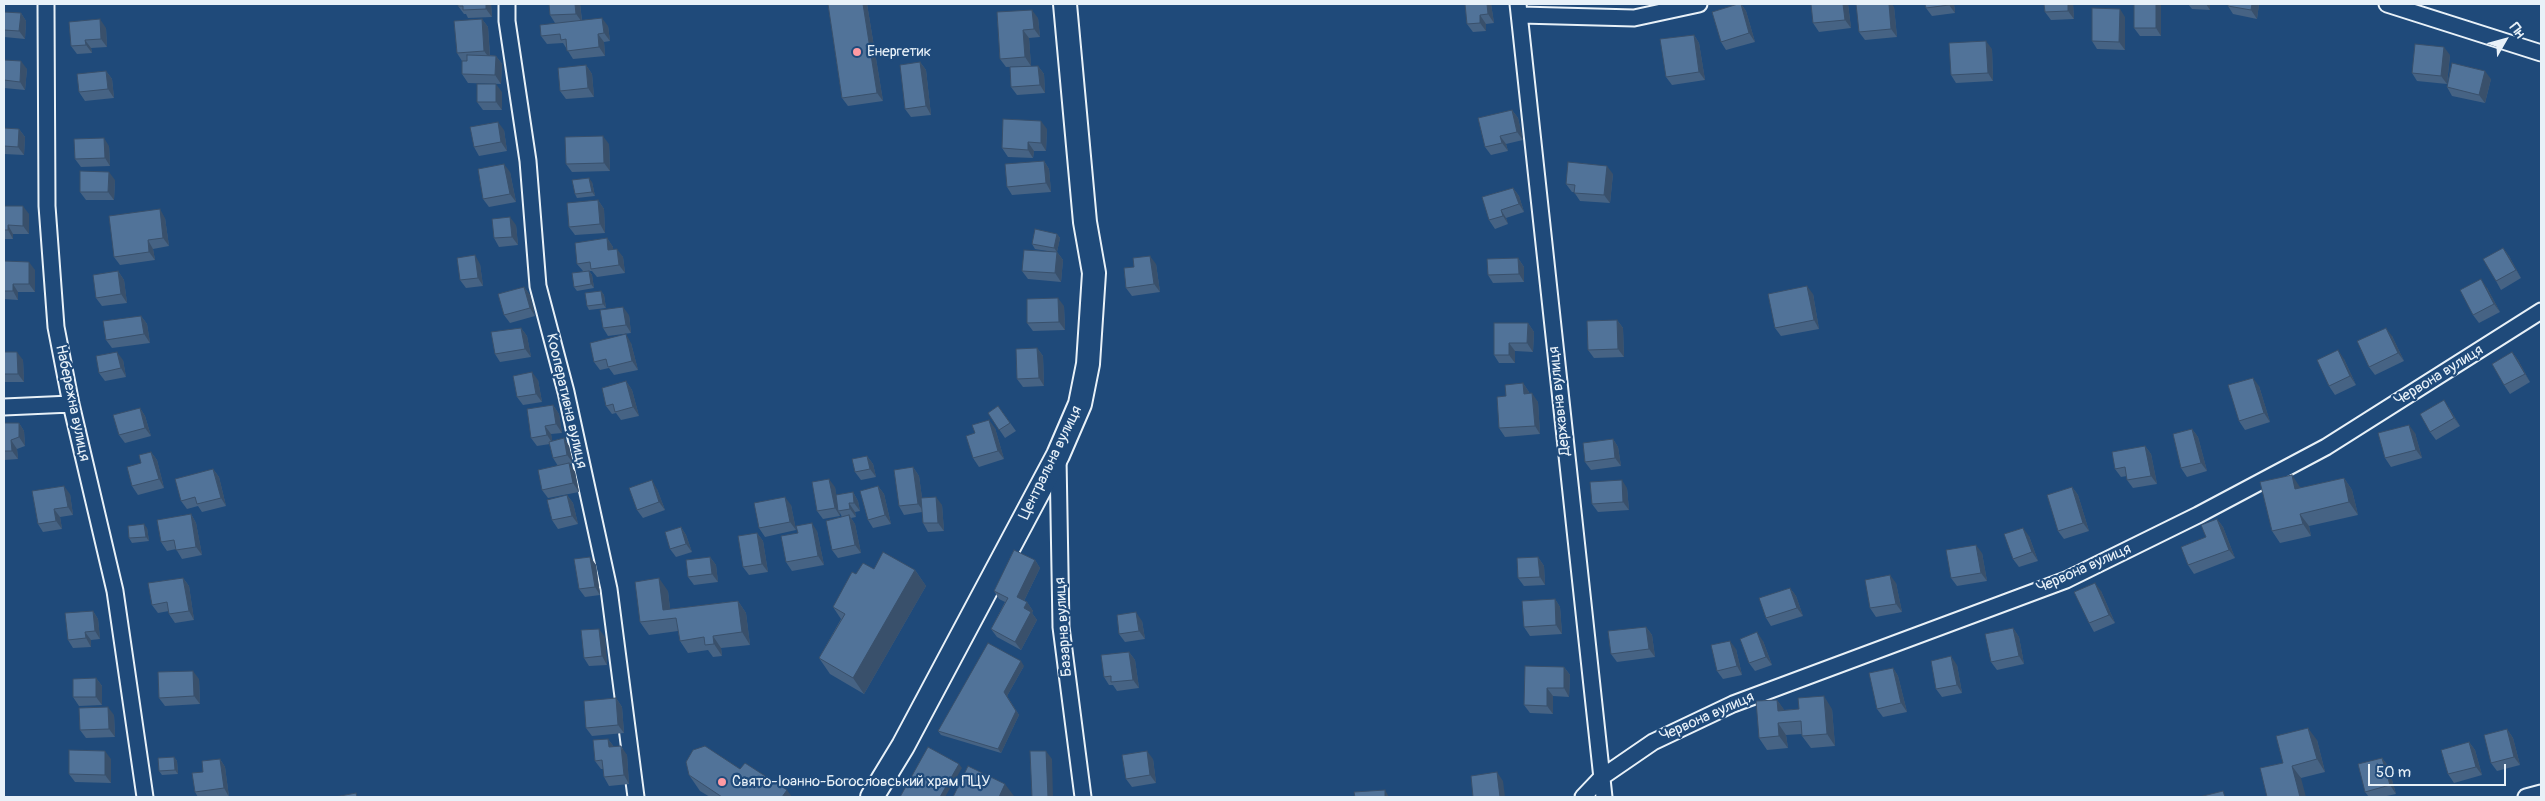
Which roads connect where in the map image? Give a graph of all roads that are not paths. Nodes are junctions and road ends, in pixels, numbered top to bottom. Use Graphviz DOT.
graph roads {
  1 [pos="46,4"];
  2 [pos="507,4"];
  3 [pos="1065,4"];
  4 [pos="1699,4"];
  5 [pos="2387,4"];
  6 [pos="1520,10"];
  7 [pos="2541,54"];
  8 [pos="2541,311"];
  9 [pos="71,404"];
  10 [pos="4,407"];
  11 [pos="1058,455"];
  12 [pos="1602,777"];
  13 [pos="2541,793"];
  14 [pos="145,797"];
  15 [pos="636,797"];
  16 [pos="872,797"];
  17 [pos="1084,797"];
  18 [pos="1583,797"];
  19 [pos="1604,797"];
  20 [pos="2526,797"];
  1 -- 9 [label="street, Набережна вулиця"];
  2 -- 15 [label="street, Кооперативна вулиця"];
  3 -- 11 [label="main road, Центральна вулиця"];
  4 -- 6 [label="street"];
  5 -- 7 [label="street"];
  6 -- 12 [label="street, Державна вулиця"];
  8 -- 12 [label="street, Червона вулиця"];
  9 -- 10 [label="street"];
  9 -- 14 [label="street, Набережна вулиця"];
  11 -- 16 [label="main road, Центральна вулиця"];
  11 -- 17 [label="street, Базарна вулиця"];
  12 -- 18 [label="street, Червона вулиця"];
  12 -- 19 [label="street, Державна вулиця"];
  13 -- 20 [label="street"];
}
